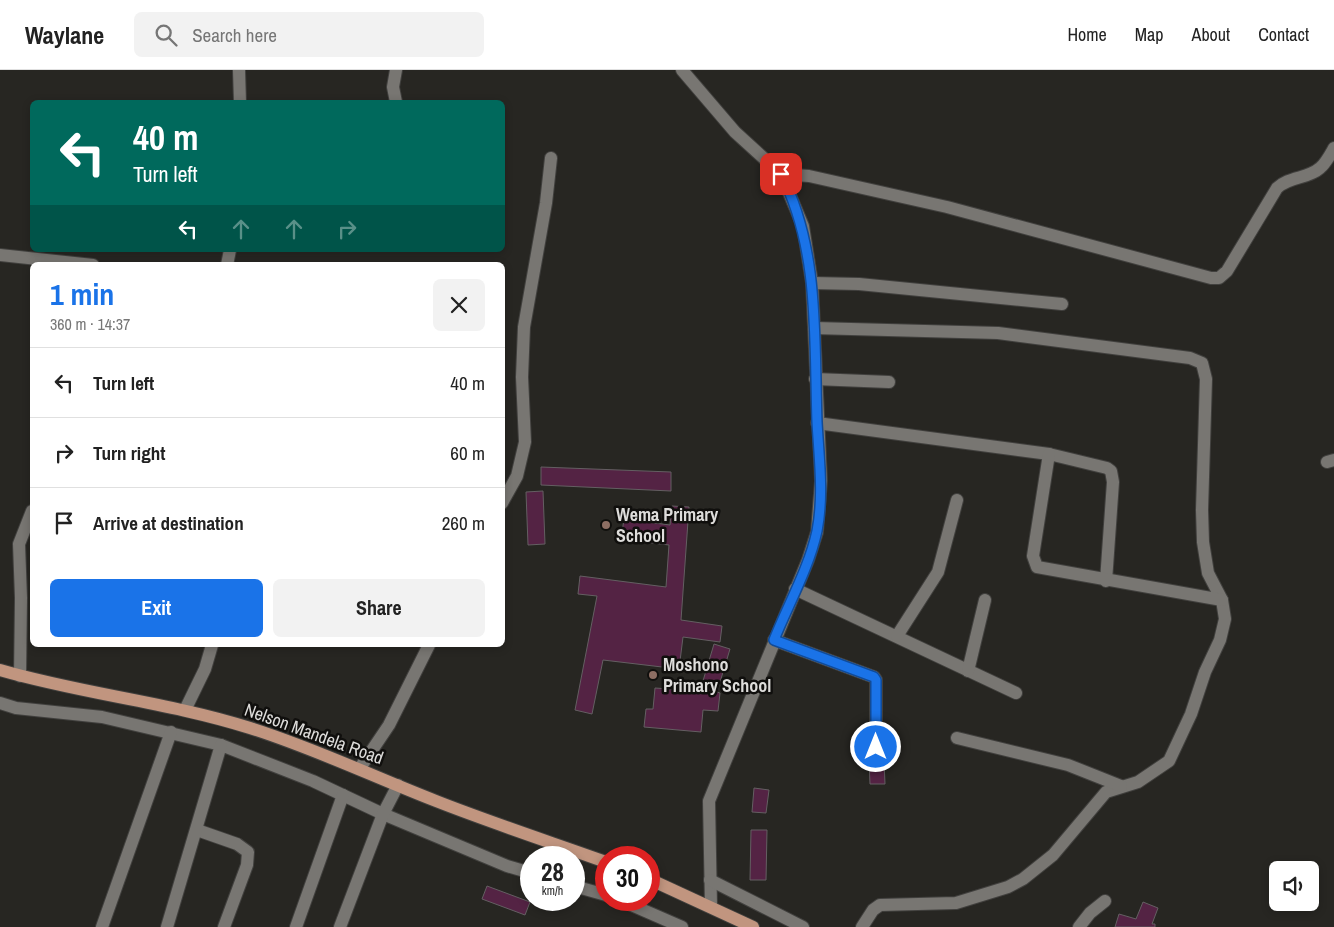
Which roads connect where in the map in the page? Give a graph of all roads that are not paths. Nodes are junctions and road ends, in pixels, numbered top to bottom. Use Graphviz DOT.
graph roads {
  1 [pos="239,70"];
  2 [pos="396,70"];
  3 [pos="682,70"];
  4 [pos="240,100"];
  5 [pos="396,100"];
  6 [pos="1334,148"];
  7 [pos="551,158"];
  8 [pos="781,174"];
  9 [pos="0,256"];
  10 [pos="62,262"];
  11 [pos="812,283"];
  12 [pos="1062,304"];
  13 [pos="814,328"];
  14 [pos="815,379"];
  15 [pos="889,382"];
  16 [pos="817,423"];
  17 [pos="1049,454"];
  18 [pos="505,498"];
  19 [pos="957,500"];
  20 [pos="30,516"];
  21 [pos="1106,581"];
  22 [pos="795,590"];
  23 [pos="984,600"];
  24 [pos="1222,600"];
  25 [pos="897,636"];
  26 [pos="774,640"];
  27 [pos="211,647"];
  28 [pos="427,647"];
  29 [pos="0,670"];
  30 [pos="968,671"];
  31 [pos="20,676"];
  32 [pos="1016,693"];
  33 [pos="0,703"];
  34 [pos="185,710"];
  35 [pos="171,732"];
  36 [pos="957,738"];
  37 [pos="221,744"];
  38 [pos="876,747"];
  39 [pos="360,768"];
  40 [pos="398,785"];
  41 [pos="1120,786"];
  42 [pos="343,795"];
  43 [pos="383,814"];
  44 [pos="197,830"];
  45 [pos="595,858"];
  46 [pos="520,870"];
  47 [pos="710,880"];
  48 [pos="660,884"];
  49 [pos="1105,901"];
  50 [pos="711,906"];
  51 [pos="645,911"];
  52 [pos="102,927"];
  53 [pos="167,927"];
  54 [pos="224,927"];
  55 [pos="296,927"];
  56 [pos="340,927"];
  57 [pos="682,927"];
  58 [pos="753,927"];
  59 [pos="803,927"];
  60 [pos="862,927"];
  61 [pos="1079,927"];
  1 -- 4 [label="street"];
  2 -- 5 [label="street"];
  3 -- 8 [label="street"];
  6 -- 8 [label="street"];
  7 -- 18 [label="street"];
  8 -- 11 [label="street"];
  9 -- 10 [label="street"];
  11 -- 12 [label="street"];
  11 -- 13 [label="street"];
  13 -- 14 [label="street"];
  13 -- 24 [label="street"];
  14 -- 15 [label="street"];
  14 -- 16 [label="street"];
  16 -- 17 [label="street"];
  16 -- 22 [label="street"];
  17 -- 21 [label="street"];
  17 -- 21 [label="street"];
  19 -- 25 [label="street"];
  20 -- 31 [label="street"];
  21 -- 24 [label="street"];
  22 -- 25 [label="street"];
  22 -- 26 [label="street"];
  23 -- 30 [label="street"];
  24 -- 41 [label="street"];
  25 -- 30 [label="street"];
  26 -- 38 [label="street"];
  26 -- 47 [label="street"];
  27 -- 34 [label="street"];
  28 -- 39 [label="street"];
  29 -- 31 [label="main road, Nelson Mandela Road"];
  30 -- 32 [label="street"];
  31 -- 34 [label="main road, Nelson Mandela Road"];
  33 -- 35 [label="street"];
  34 -- 39 [label="main road, Nelson Mandela Road"];
  35 -- 37 [label="street"];
  35 -- 52 [label="street"];
  36 -- 41 [label="street"];
  37 -- 42 [label="street"];
  37 -- 44 [label="street"];
  39 -- 40 [label="main road, Nelson Mandela Road"];
  40 -- 43 [label="street"];
  40 -- 45 [label="main road, Nelson Mandela Road"];
  41 -- 60 [label="street"];
  42 -- 43 [label="street"];
  42 -- 55 [label="street"];
  43 -- 46 [label="street"];
  43 -- 56 [label="street"];
  44 -- 53 [label="street"];
  44 -- 54 [label="street"];
  47 -- 50 [label="street"];
  47 -- 59 [label="street"];
  48 -- 50 [label="main road"];
  49 -- 61 [label="street"];
  50 -- 58 [label="main road"];
  51 -- 57 [label="street"];
}
